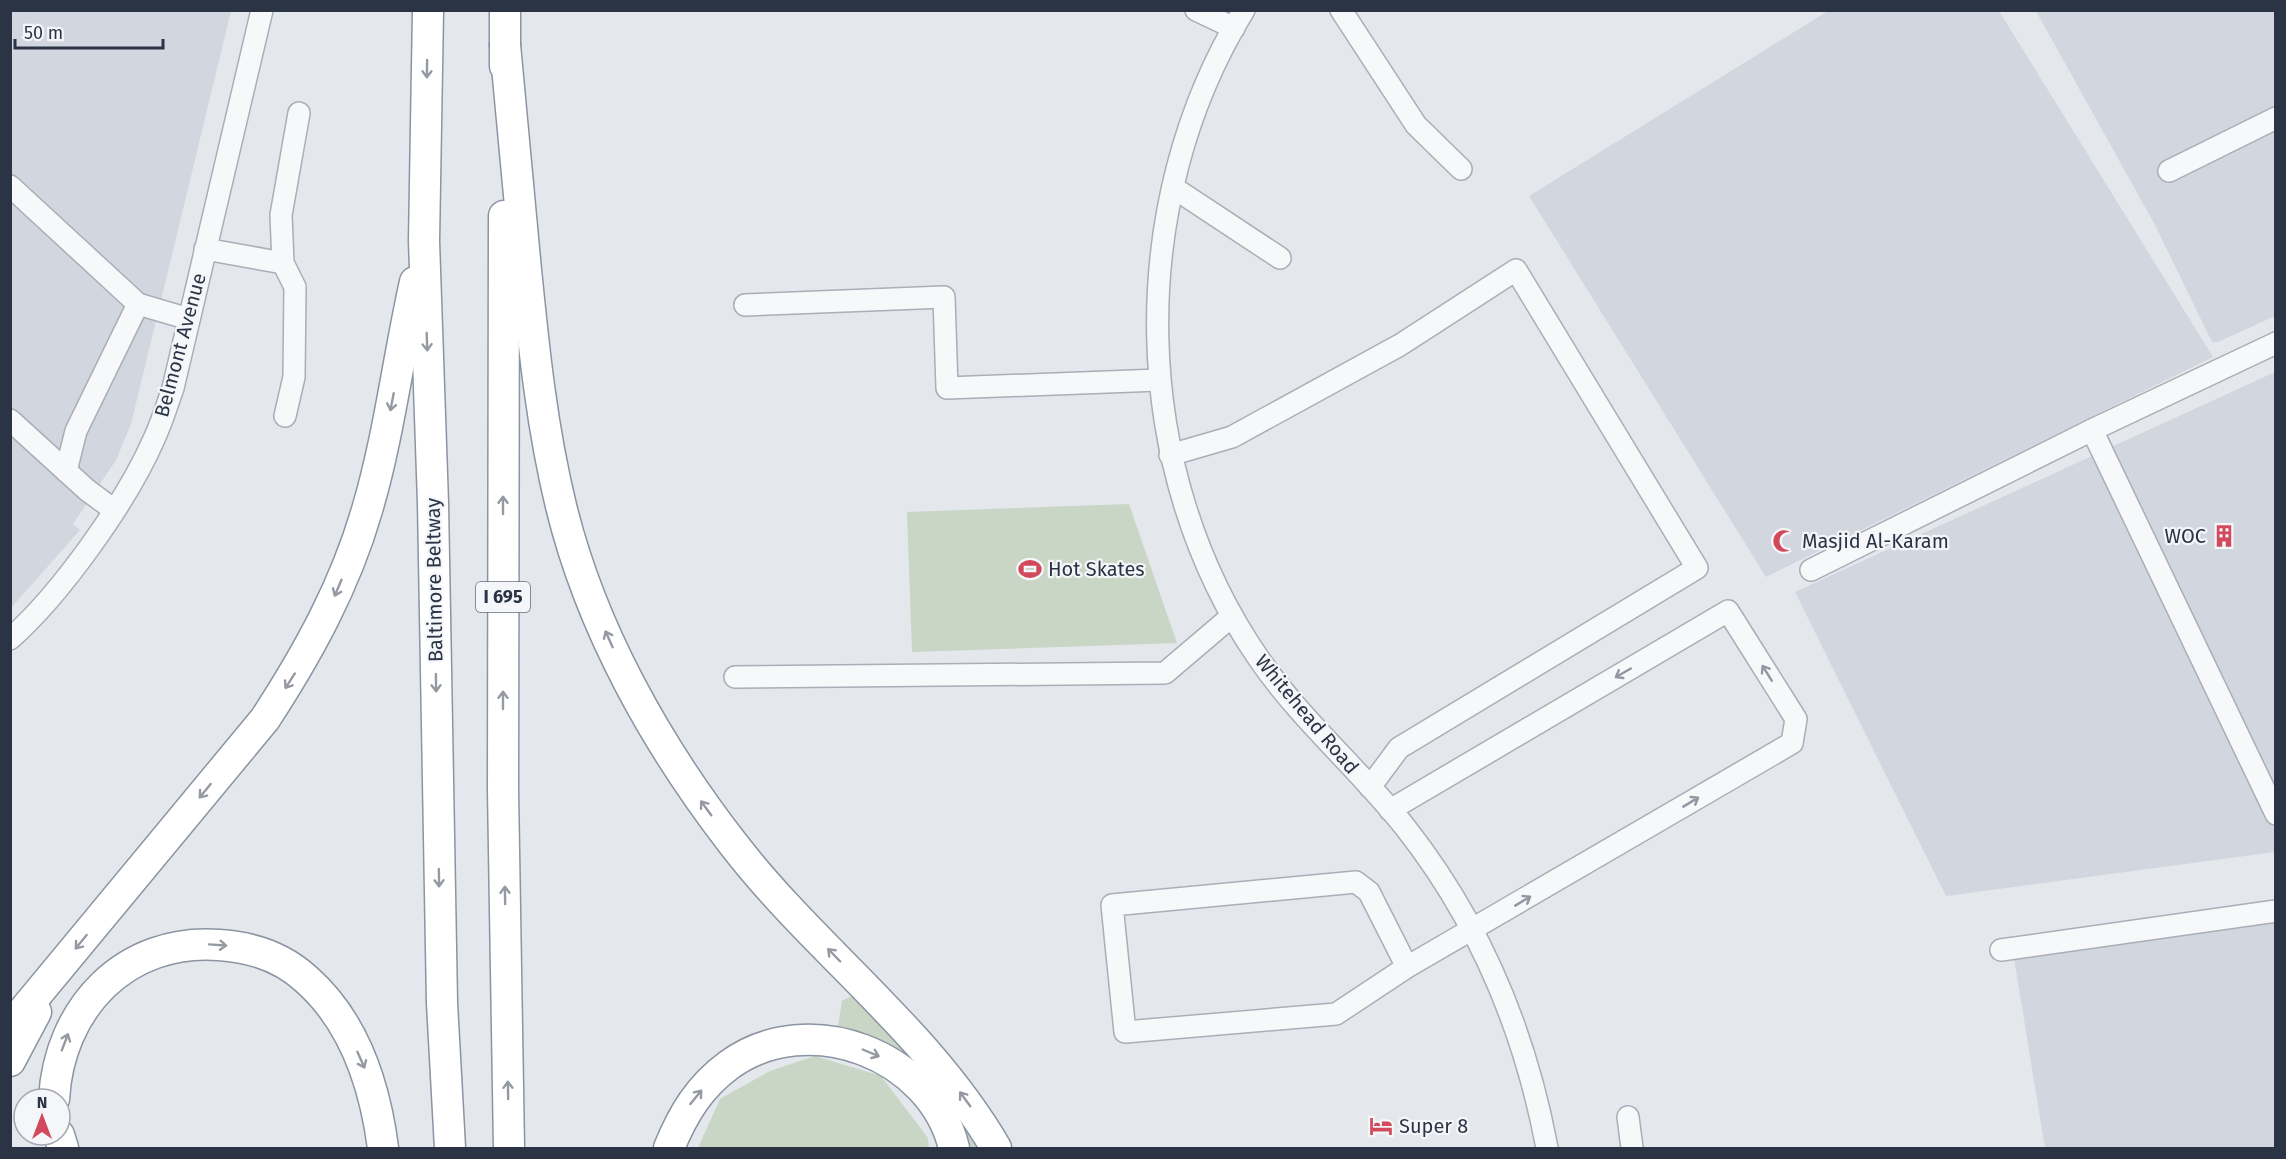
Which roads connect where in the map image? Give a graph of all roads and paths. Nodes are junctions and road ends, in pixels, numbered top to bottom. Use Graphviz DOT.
graph roads {
  1 [pos="262,10"];
  2 [pos="428,10"];
  3 [pos="505,10"];
  4 [pos="1196,10"];
  5 [pos="1341,10"];
  6 [pos="1239,19"];
  7 [pos="505,45"];
  8 [pos="299,113"];
  9 [pos="2276,117"];
  10 [pos="1461,169"];
  11 [pos="2169,171"];
  12 [pos="10,186"];
  13 [pos="1174,188"];
  14 [pos="424,241"];
  15 [pos="205,249"];
  16 [pos="1280,258"];
  17 [pos="283,263"];
  18 [pos="138,304"];
  19 [pos="745,304"];
  20 [pos="189,320"];
  21 [pos="2276,343"];
  22 [pos="1159,380"];
  23 [pos="285,416"];
  24 [pos="10,420"];
  25 [pos="2092,430"];
  26 [pos="1170,455"];
  27 [pos="66,471"];
  28 [pos="114,510"];
  29 [pos="1810,570"];
  30 [pos="1232,616"];
  31 [pos="10,639"];
  32 [pos="735,677"];
  33 [pos="1370,787"];
  34 [pos="1390,810"];
  35 [pos="2276,814"];
  36 [pos="2276,911"];
  37 [pos="1473,931"];
  38 [pos="2001,950"];
  39 [pos="1407,967"];
  40 [pos="59,969"];
  41 [pos="10,1027"];
  42 [pos="10,1061"];
  43 [pos="55,1087"];
  44 [pos="1628,1117"];
  45 [pos="383,1149"];
  46 [pos="450,1149"];
  47 [pos="509,1149"];
  48 [pos="669,1149"];
  49 [pos="954,1149"];
  50 [pos="996,1149"];
  51 [pos="1547,1149"];
  52 [pos="1632,1149"];
  1 -- 15 [label="street, Belmont Avenue"];
  2 -- 14 [label="highway, Baltimore Beltway, one-way"];
  3 -- 7 [label="highway, I 695"];
  4 -- 6 [label="street"];
  5 -- 10 [label="street"];
  6 -- 13 [label="street, Whitehead Road"];
  47 -- 7 [label="highway, I 695, one-way"];
  50 -- 7 [label="highway, one-way"];
  8 -- 17 [label="street"];
  9 -- 11 [label="street"];
  12 -- 18 [label="street"];
  13 -- 16 [label="street"];
  13 -- 22 [label="street, Whitehead Road"];
  14 -- 40 [label="highway, one-way"];
  14 -- 46 [label="highway, Baltimore Beltway, one-way"];
  15 -- 17 [label="street"];
  15 -- 20 [label="street, Belmont Avenue"];
  17 -- 23 [label="street"];
  18 -- 20 [label="street"];
  18 -- 27 [label="street"];
  19 -- 22 [label="street"];
  20 -- 28 [label="street, Belmont Avenue"];
  21 -- 25 [label="street"];
  22 -- 26 [label="street, Whitehead Road"];
  24 -- 27 [label="street"];
  25 -- 29 [label="street"];
  25 -- 35 [label="street"];
  26 -- 30 [label="street, Whitehead Road"];
  26 -- 33 [label="street"];
  27 -- 28 [label="street"];
  28 -- 31 [label="street, Belmont Avenue"];
  30 -- 32 [label="street"];
  30 -- 33 [label="street, Whitehead Road"];
  33 -- 34 [label="street, Whitehead Road"];
  34 -- 37 [label="street, Whitehead Road"];
  37 -- 34 [label="street, one-way"];
  36 -- 38 [label="street"];
  37 -- 39 [label="street"];
  37 -- 51 [label="street, Whitehead Road"];
  39 -- 39 [label="street"];
  40 -- 41 [label="highway"];
  40 -- 42 [label="highway"];
  43 -- 45 [label="highway, one-way"];
  44 -- 52 [label="street"];
  48 -- 49 [label="highway, one-way"];
}
